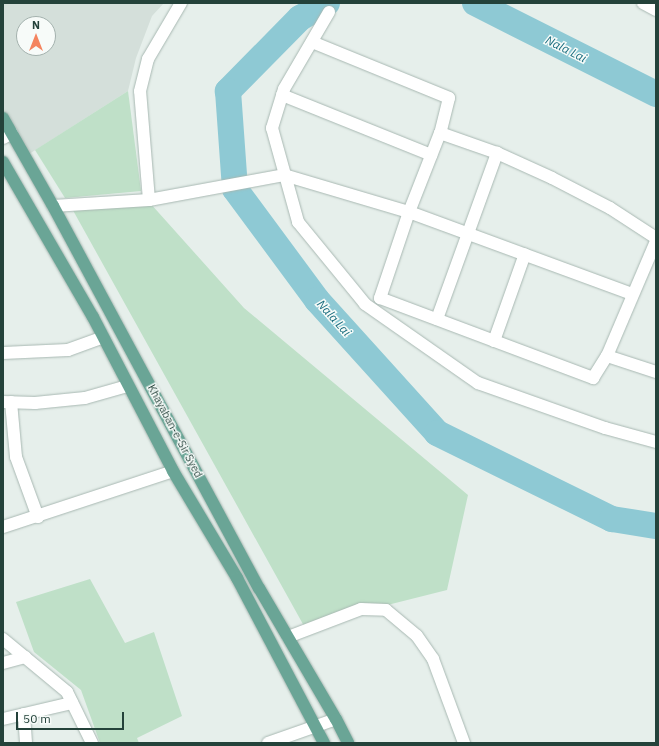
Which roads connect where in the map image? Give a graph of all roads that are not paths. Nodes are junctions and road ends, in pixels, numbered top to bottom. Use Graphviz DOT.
graph roads {
  1 [pos="181,3"];
  2 [pos="643,3"];
  3 [pos="656,10"];
  4 [pos="329,12"];
  5 [pos="312,42"];
  6 [pos="282,95"];
  7 [pos="3,118"];
  8 [pos="440,133"];
  9 [pos="7,135"];
  10 [pos="496,153"];
  11 [pos="431,155"];
  12 [pos="3,162"];
  13 [pos="284,175"];
  14 [pos="153,199"];
  15 [pos="53,206"];
  16 [pos="409,212"];
  17 [pos="467,233"];
  18 [pos="656,240"];
  19 [pos="525,254"];
  20 [pos="632,294"];
  21 [pos="437,319"];
  22 [pos="103,337"];
  23 [pos="494,341"];
  24 [pos="3,353"];
  25 [pos="607,356"];
  26 [pos="656,372"];
  27 [pos="127,386"];
  28 [pos="7,402"];
  29 [pos="656,442"];
  30 [pos="173,471"];
  31 [pos="38,517"];
  32 [pos="3,527"];
  33 [pos="288,637"];
  34 [pos="3,639"];
  35 [pos="25,657"];
  36 [pos="3,663"];
  37 [pos="72,703"];
  38 [pos="24,714"];
  39 [pos="3,719"];
  40 [pos="336,719"];
  41 [pos="316,727"];
  42 [pos="26,743"];
  43 [pos="92,743"];
  44 [pos="268,743"];
  45 [pos="324,743"];
  46 [pos="348,743"];
  47 [pos="464,743"];
  1 -- 14 [label="street"];
  2 -- 3 [label="street"];
  4 -- 5 [label="street"];
  5 -- 6 [label="street"];
  5 -- 8 [label="street"];
  6 -- 11 [label="street"];
  6 -- 13 [label="street"];
  7 -- 9 [label="main road, Khayaban-e-Sir Syed"];
  8 -- 10 [label="street"];
  8 -- 11 [label="street"];
  9 -- 15 [label="main road, Khayaban-e-Sir Syed"];
  10 -- 17 [label="street"];
  10 -- 18 [label="street"];
  11 -- 16 [label="street"];
  12 -- 22 [label="main road, Khayaban-e-Sir Syed"];
  13 -- 14 [label="street"];
  13 -- 16 [label="street"];
  13 -- 29 [label="street"];
  14 -- 15 [label="street"];
  15 -- 33 [label="main road, Khayaban-e-Sir Syed"];
  16 -- 17 [label="street"];
  16 -- 21 [label="street"];
  17 -- 19 [label="street"];
  17 -- 21 [label="street"];
  18 -- 20 [label="street"];
  19 -- 20 [label="street"];
  19 -- 23 [label="street"];
  20 -- 25 [label="street"];
  21 -- 23 [label="street"];
  22 -- 24 [label="street"];
  22 -- 27 [label="main road, Khayaban-e-Sir Syed"];
  23 -- 25 [label="street"];
  25 -- 26 [label="street"];
  27 -- 28 [label="street"];
  27 -- 30 [label="main road, Khayaban-e-Sir Syed"];
  28 -- 31 [label="street"];
  30 -- 31 [label="street"];
  30 -- 41 [label="main road, Khayaban-e-Sir Syed"];
  31 -- 32 [label="street"];
  33 -- 40 [label="main road, Khayaban-e-Sir Syed"];
  33 -- 47 [label="street"];
  34 -- 35 [label="street"];
  35 -- 36 [label="street"];
  35 -- 37 [label="street"];
  37 -- 38 [label="street"];
  37 -- 43 [label="street"];
  38 -- 39 [label="street"];
  38 -- 42 [label="street"];
  40 -- 41 [label="street"];
  40 -- 46 [label="main road, Khayaban-e-Sir Syed"];
  41 -- 44 [label="street"];
  41 -- 45 [label="main road, Khayaban-e-Sir Syed"];
}
